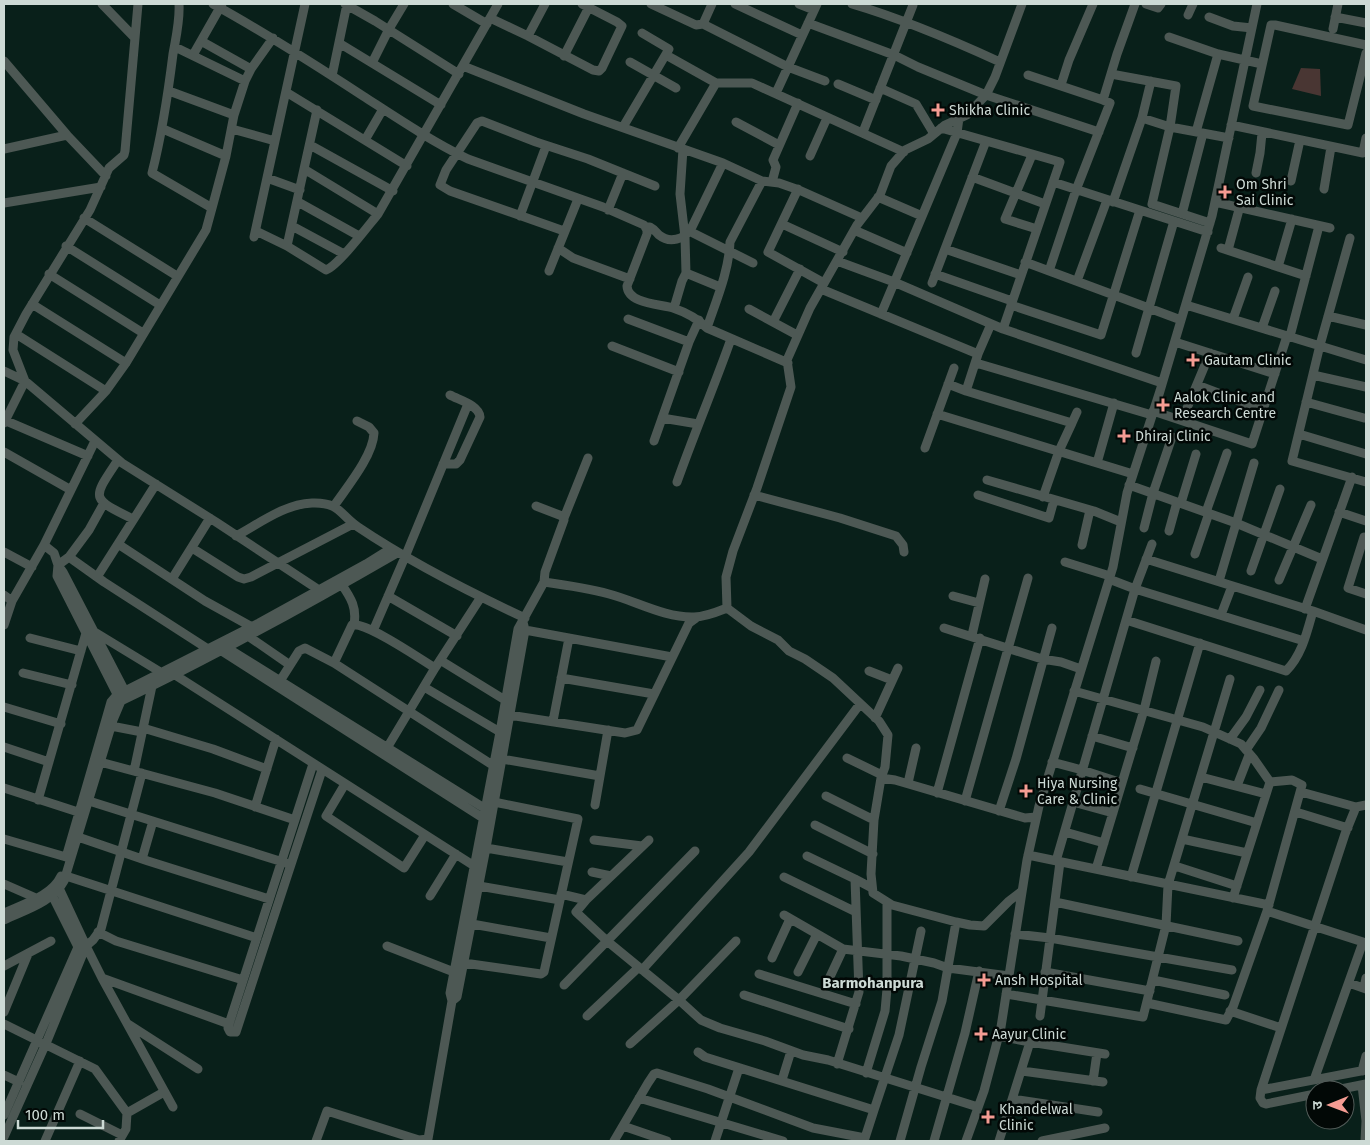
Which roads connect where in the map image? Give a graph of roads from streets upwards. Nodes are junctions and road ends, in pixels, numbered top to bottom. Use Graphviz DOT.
graph roads {
  1 [pos="102,4"];
  2 [pos="138,4"];
  3 [pos="179,4"];
  4 [pos="304,4"];
  5 [pos="346,4"];
  6 [pos="404,4"];
  7 [pos="453,4"];
  8 [pos="498,4"];
  9 [pos="544,4"];
  10 [pos="651,4"];
  11 [pos="712,4"];
  12 [pos="735,4"];
  13 [pos="799,4"];
  14 [pos="852,4"];
  15 [pos="1022,4"];
  16 [pos="1093,4"];
  17 [pos="1136,4"];
  18 [pos="1146,4"];
  19 [pos="1161,4"];
  20 [pos="1193,4"];
  21 [pos="1257,4"];
  22 [pos="1338,4"];
  23 [pos="218,5"];
  24 [pos="913,5"];
  25 [pos="586,6"];
  26 [pos="751,7"];
  27 [pos="815,7"];
  28 [pos="1188,15"];
  29 [pos="1209,17"];
  30 [pos="1335,17"];
  31 [pos="488,21"];
  32 [pos="906,22"];
  33 [pos="808,23"];
  34 [pos="1366,23"];
  35 [pos="703,24"];
  36 [pos="1252,28"];
  37 [pos="389,29"];
  38 [pos="1333,29"];
  39 [pos="642,32"];
  40 [pos="802,35"];
  41 [pos="528,36"];
  42 [pos="1169,37"];
  43 [pos="135,38"];
  44 [pos="273,38"];
  45 [pos="201,41"];
  46 [pos="339,43"];
  47 [pos="1366,45"];
  48 [pos="174,46"];
  49 [pos="295,52"];
  50 [pos="1366,53"];
  51 [pos="894,54"];
  52 [pos="1218,54"];
  53 [pos="193,55"];
  54 [pos="666,55"];
  55 [pos="564,56"];
  56 [pos="4,61"];
  57 [pos="1245,61"];
  58 [pos="630,62"];
  59 [pos="1000,62"];
  60 [pos="372,63"];
  61 [pos="1262,64"];
  62 [pos="788,67"];
  63 [pos="251,69"];
  64 [pos="461,70"];
  65 [pos="1111,74"];
  66 [pos="1028,75"];
  67 [pos="332,76"];
  68 [pos="653,76"];
  69 [pos="826,81"];
  70 [pos="245,82"];
  71 [pos="1151,82"];
  72 [pos="716,83"];
  73 [pos="838,84"];
  74 [pos="1061,85"];
  75 [pos="676,88"];
  76 [pos="880,88"];
  77 [pos="169,91"];
  78 [pos="286,92"];
  79 [pos="776,93"];
  80 [pos="986,95"];
  81 [pos="876,100"];
  82 [pos="1103,100"];
  83 [pos="798,103"];
  84 [pos="441,105"];
  85 [pos="383,109"];
  86 [pos="318,110"];
  87 [pos="234,115"];
  88 [pos="827,118"];
  89 [pos="959,118"];
  90 [pos="1142,118"];
  91 [pos="736,122"];
  92 [pos="1231,126"];
  93 [pos="623,127"];
  94 [pos="1170,127"];
  95 [pos="232,129"];
  96 [pos="163,130"];
  97 [pos="938,131"];
  98 [pos="863,132"];
  99 [pos="1099,132"];
  100 [pos="1199,132"];
  101 [pos="1262,132"];
  102 [pos="957,133"];
  103 [pos="68,135"];
  104 [pos="424,135"];
  105 [pos="1229,138"];
  106 [pos="1366,138"];
  107 [pos="365,140"];
  108 [pos="1300,140"];
  109 [pos="275,141"];
  110 [pos="986,141"];
  111 [pos="779,145"];
  112 [pos="310,146"];
  113 [pos="546,146"];
  114 [pos="680,148"];
  115 [pos="1331,148"];
  116 [pos="4,149"];
  117 [pos="904,152"];
  118 [pos="457,154"];
  119 [pos="1032,154"];
  120 [pos="226,156"];
  121 [pos="810,156"];
  122 [pos="723,163"];
  123 [pos="407,166"];
  124 [pos="304,169"];
  125 [pos="1256,173"];
  126 [pos="623,174"];
  127 [pos="106,176"];
  128 [pos="972,176"];
  129 [pos="267,178"];
  130 [pos="762,181"];
  131 [pos="772,182"];
  132 [pos="1053,182"];
  133 [pos="1291,182"];
  134 [pos="533,183"];
  135 [pos="655,186"];
  136 [pos="101,187"];
  137 [pos="798,189"];
  138 [pos="1324,189"];
  139 [pos="300,190"];
  140 [pos="1076,190"];
  141 [pos="393,191"];
  142 [pos="1016,194"];
  143 [pos="878,197"];
  144 [pos="578,198"];
  145 [pos="1110,201"];
  146 [pos="4,202"];
  147 [pos="298,202"];
  148 [pos="1215,202"];
  149 [pos="1045,204"];
  150 [pos="1240,206"];
  151 [pos="212,208"];
  152 [pos="608,210"];
  153 [pos="1140,210"];
  154 [pos="378,214"];
  155 [pos="1182,214"];
  156 [pos="520,216"];
  157 [pos="922,216"];
  158 [pos="84,218"];
  159 [pos="862,218"];
  160 [pos="1292,219"];
  161 [pos="1174,221"];
  162 [pos="782,224"];
  163 [pos="292,226"];
  164 [pos="1319,226"];
  165 [pos="646,227"];
  166 [pos="1209,228"];
  167 [pos="1330,228"];
  168 [pos="1037,229"];
  169 [pos="854,230"];
  170 [pos="564,232"];
  171 [pos="687,234"];
  172 [pos="359,236"];
  173 [pos="1350,238"];
  174 [pos="66,246"];
  175 [pos="287,246"];
  176 [pos="558,248"];
  177 [pos="945,250"];
  178 [pos="730,252"];
  179 [pos="842,252"];
  180 [pos="907,253"];
  181 [pos="344,254"];
  182 [pos="837,260"];
  183 [pos="1025,262"];
  184 [pos="754,264"];
  185 [pos="1278,267"];
  186 [pos="800,269"];
  187 [pos="549,270"];
  188 [pos="1049,271"];
  189 [pos="686,273"];
  190 [pos="49,274"];
  191 [pos="1021,274"];
  192 [pos="177,276"];
  193 [pos="1306,276"];
  194 [pos="1248,277"];
  195 [pos="630,279"];
  196 [pos="1078,281"];
  197 [pos="894,282"];
  198 [pos="822,286"];
  199 [pos="720,287"];
  200 [pos="1275,291"];
  201 [pos="1115,294"];
  202 [pos="1011,303"];
  203 [pos="32,304"];
  204 [pos="160,305"];
  205 [pos="1186,305"];
  206 [pos="674,308"];
  207 [pos="1149,308"];
  208 [pos="749,309"];
  209 [pos="881,314"];
  210 [pos="1328,316"];
  211 [pos="628,319"];
  212 [pos="1233,319"];
  213 [pos="699,320"];
  214 [pos="1181,320"];
  215 [pos="773,322"];
  216 [pos="991,324"];
  217 [pos="1366,325"];
  218 [pos="707,328"];
  219 [pos="1262,328"];
  220 [pos="1002,329"];
  221 [pos="143,333"];
  222 [pos="16,334"];
  223 [pos="798,335"];
  224 [pos="1289,336"];
  225 [pos="731,338"];
  226 [pos="689,342"];
  227 [pos="1175,342"];
  228 [pos="612,346"];
  229 [pos="1320,346"];
  230 [pos="1136,353"];
  231 [pos="1210,353"];
  232 [pos="977,359"];
  233 [pos="1366,360"];
  234 [pos="126,363"];
  235 [pos="788,363"];
  236 [pos="954,368"];
  237 [pos="4,371"];
  238 [pos="679,372"];
  239 [pos="1275,374"];
  240 [pos="1313,375"];
  241 [pos="25,381"];
  242 [pos="1162,383"];
  243 [pos="948,384"];
  244 [pos="1197,385"];
  245 [pos="1366,387"];
  246 [pos="106,391"];
  247 [pos="966,391"];
  248 [pos="450,395"];
  249 [pos="1306,402"];
  250 [pos="468,404"];
  251 [pos="1114,404"];
  252 [pos="1263,410"];
  253 [pos="1077,412"];
  254 [pos="1153,413"];
  255 [pos="937,414"];
  256 [pos="662,418"];
  257 [pos="1364,418"];
  258 [pos="1182,420"];
  259 [pos="4,421"];
  260 [pos="358,421"];
  261 [pos="1072,423"];
  262 [pos="75,424"];
  263 [pos="698,424"];
  264 [pos="1299,434"];
  265 [pos="1172,437"];
  266 [pos="95,441"];
  267 [pos="654,441"];
  268 [pos="925,448"];
  269 [pos="1059,451"];
  270 [pos="4,452"];
  271 [pos="1227,453"];
  272 [pos="1196,454"];
  273 [pos="1366,454"];
  274 [pos="88,456"];
  275 [pos="588,458"];
  276 [pos="118,460"];
  277 [pos="1098,463"];
  278 [pos="1254,463"];
  279 [pos="443,464"];
  280 [pos="1133,474"];
  281 [pos="1352,477"];
  282 [pos="987,480"];
  283 [pos="678,482"];
  284 [pos="1366,482"];
  285 [pos="156,484"];
  286 [pos="1129,485"];
  287 [pos="1280,489"];
  288 [pos="71,490"];
  289 [pos="1153,493"];
  290 [pos="754,495"];
  291 [pos="978,495"];
  292 [pos="1043,497"];
  293 [pos="1054,500"];
  294 [pos="1179,502"];
  295 [pos="104,503"];
  296 [pos="1311,505"];
  297 [pos="334,506"];
  298 [pos="536,506"];
  299 [pos="1090,510"];
  300 [pos="1339,512"];
  301 [pos="1207,513"];
  302 [pos="210,518"];
  303 [pos="564,518"];
  304 [pos="133,519"];
  305 [pos="1366,521"];
  306 [pos="1121,522"];
  307 [pos="1236,523"];
  308 [pos="354,524"];
  309 [pos="1144,528"];
  310 [pos="1169,531"];
  311 [pos="1264,534"];
  312 [pos="236,536"];
  313 [pos="1364,536"];
  314 [pos="118,544"];
  315 [pos="1152,544"];
  316 [pos="44,545"];
  317 [pos="1082,545"];
  318 [pos="1294,546"];
  319 [pos="192,548"];
  320 [pos="1363,550"];
  321 [pos="4,552"];
  322 [pos="904,552"];
  323 [pos="398,553"];
  324 [pos="1195,554"];
  325 [pos="69,557"];
  326 [pos="1146,559"];
  327 [pos="1322,559"];
  328 [pos="1065,562"];
  329 [pos="278,564"];
  330 [pos="58,565"];
  331 [pos="32,566"];
  332 [pos="1251,571"];
  333 [pos="96,577"];
  334 [pos="1028,578"];
  335 [pos="1110,578"];
  336 [pos="985,579"];
  337 [pos="172,580"];
  338 [pos="1279,580"];
  339 [pos="1218,581"];
  340 [pos="544,582"];
  341 [pos="342,585"];
  342 [pos="1232,586"];
  343 [pos="1136,589"];
  344 [pos="319,590"];
  345 [pos="1366,594"];
  346 [pos="4,595"];
  347 [pos="388,596"];
  348 [pos="953,596"];
  349 [pos="481,597"];
  350 [pos="12,601"];
  351 [pos="979,603"];
  352 [pos="727,608"];
  353 [pos="1309,610"];
  354 [pos="1222,616"];
  355 [pos="696,618"];
  356 [pos="1126,620"];
  357 [pos="524,623"];
  358 [pos="354,624"];
  359 [pos="4,625"];
  360 [pos="252,627"];
  361 [pos="944,628"];
  362 [pos="1052,628"];
  363 [pos="1366,630"];
  364 [pos="373,631"];
  365 [pos="90,632"];
  366 [pos="248,636"];
  367 [pos="457,636"];
  368 [pos="976,637"];
  369 [pos="30,638"];
  370 [pos="569,638"];
  371 [pos="1304,641"];
  372 [pos="1200,643"];
  373 [pos="218,647"];
  374 [pos="1007,647"];
  375 [pos="81,651"];
  376 [pos="672,657"];
  377 [pos="1042,659"];
  378 [pos="1156,661"];
  379 [pos="334,662"];
  380 [pos="438,664"];
  381 [pos="290,665"];
  382 [pos="898,668"];
  383 [pos="1081,669"];
  384 [pos="869,671"];
  385 [pos="168,672"];
  386 [pos="23,673"];
  387 [pos="561,678"];
  388 [pos="1230,679"];
  389 [pos="892,680"];
  390 [pos="280,681"];
  391 [pos="72,685"];
  392 [pos="152,686"];
  393 [pos="424,687"];
  394 [pos="1260,690"];
  395 [pos="1279,690"];
  396 [pos="1074,691"];
  397 [pos="654,694"];
  398 [pos="123,696"];
  399 [pos="1103,699"];
  400 [pos="505,700"];
  401 [pos="860,704"];
  402 [pos="4,707"];
  403 [pos="1144,710"];
  404 [pos="409,711"];
  405 [pos="509,715"];
  406 [pos="875,718"];
  407 [pos="1176,720"];
  408 [pos="553,721"];
  409 [pos="61,724"];
  410 [pos="111,726"];
  411 [pos="143,730"];
  412 [pos="608,730"];
  413 [pos="500,732"];
  414 [pos="1215,732"];
  415 [pos="1092,736"];
  416 [pos="276,739"];
  417 [pos="1230,739"];
  418 [pos="4,747"];
  419 [pos="387,748"];
  420 [pos="916,748"];
  421 [pos="1133,748"];
  422 [pos="1247,752"];
  423 [pos="847,758"];
  424 [pos="502,759"];
  425 [pos="50,762"];
  426 [pos="100,762"];
  427 [pos="1052,762"];
  428 [pos="313,764"];
  429 [pos="494,766"];
  430 [pos="267,768"];
  431 [pos="322,770"];
  432 [pos="1082,770"];
  433 [pos="138,772"];
  434 [pos="600,776"];
  435 [pos="881,777"];
  436 [pos="1201,777"];
  437 [pos="1270,782"];
  438 [pos="908,783"];
  439 [pos="1122,783"];
  440 [pos="345,784"];
  441 [pos="1237,786"];
  442 [pos="4,788"];
  443 [pos="1140,789"];
  444 [pos="1301,792"];
  445 [pos="937,793"];
  446 [pos="1156,794"];
  447 [pos="1266,794"];
  448 [pos="826,796"];
  449 [pos="38,800"];
  450 [pos="89,801"];
  451 [pos="965,801"];
  452 [pos="494,802"];
  453 [pos="1073,802"];
  454 [pos="1193,804"];
  455 [pos="595,805"];
  456 [pos="1366,805"];
  457 [pos="255,807"];
  458 [pos="1356,808"];
  459 [pos="489,811"];
  460 [pos="1000,811"];
  461 [pos="78,812"];
  462 [pos="1296,812"];
  463 [pos="1113,813"];
  464 [pos="131,814"];
  465 [pos="1036,817"];
  466 [pos="295,820"];
  467 [pos="874,820"];
  468 [pos="153,821"];
  469 [pos="487,821"];
  470 [pos="1257,823"];
  471 [pos="815,825"];
  472 [pos="1348,828"];
  473 [pos="1064,832"];
  474 [pos="425,835"];
  475 [pos="78,837"];
  476 [pos="1182,838"];
  477 [pos="4,839"];
  478 [pos="594,840"];
  479 [pos="1104,843"];
  480 [pos="486,848"];
  481 [pos="696,851"];
  482 [pos="121,852"];
  483 [pos="1247,853"];
  484 [pos="456,854"];
  485 [pos="873,854"];
  486 [pos="807,856"];
  487 [pos="1028,856"];
  488 [pos="66,857"];
  489 [pos="142,859"];
  490 [pos="568,862"];
  491 [pos="1058,862"];
  492 [pos="286,863"];
  493 [pos="1174,866"];
  494 [pos="478,868"];
  495 [pos="1096,870"];
  496 [pos="592,872"];
  497 [pos="66,876"];
  498 [pos="611,876"];
  499 [pos="784,877"];
  500 [pos="1131,877"];
  501 [pos="855,879"];
  502 [pos="4,884"];
  503 [pos="1168,885"];
  504 [pos="479,886"];
  505 [pos="1237,886"];
  506 [pos="872,888"];
  507 [pos="55,890"];
  508 [pos="110,890"];
  509 [pos="1022,891"];
  510 [pos="430,896"];
  511 [pos="560,897"];
  512 [pos="36,898"];
  513 [pos="1233,898"];
  514 [pos="269,899"];
  515 [pos="586,900"];
  516 [pos="887,902"];
  517 [pos="1055,902"];
  518 [pos="1268,908"];
  519 [pos="856,912"];
  520 [pos="4,913"];
  521 [pos="4,920"];
  522 [pos="956,922"];
  523 [pos="472,924"];
  524 [pos="1166,926"];
  525 [pos="1315,926"];
  526 [pos="921,931"];
  527 [pos="98,932"];
  528 [pos="817,934"];
  529 [pos="1015,934"];
  530 [pos="257,938"];
  531 [pos="552,938"];
  532 [pos="1050,938"];
  533 [pos="51,941"];
  534 [pos="608,941"];
  535 [pos="736,941"];
  536 [pos="1238,941"];
  537 [pos="387,946"];
  538 [pos="82,947"];
  539 [pos="843,949"];
  540 [pos="858,952"];
  541 [pos="28,954"];
  542 [pos="886,954"];
  543 [pos="1158,957"];
  544 [pos="772,958"];
  545 [pos="916,960"];
  546 [pos="464,962"];
  547 [pos="4,966"];
  548 [pos="641,968"];
  549 [pos="948,968"];
  550 [pos="1232,970"];
  551 [pos="979,971"];
  552 [pos="798,972"];
  553 [pos="1045,972"];
  554 [pos="458,973"];
  555 [pos="759,974"];
  556 [pos="1009,976"];
  557 [pos="102,978"];
  558 [pos="1366,978"];
  559 [pos="243,980"];
  560 [pos="1153,980"];
  561 [pos="828,981"];
  562 [pos="1349,983"];
  563 [pos="564,985"];
  564 [pos="1365,988"];
  565 [pos="1150,991"];
  566 [pos="1006,994"];
  567 [pos="744,995"];
  568 [pos="1225,995"];
  569 [pos="679,1000"];
  570 [pos="1041,1000"];
  571 [pos="1147,1003"];
  572 [pos="856,1004"];
  573 [pos="1230,1011"];
  574 [pos="4,1012"];
  575 [pos="587,1016"];
  576 [pos="1040,1016"];
  577 [pos="126,1022"];
  578 [pos="4,1024"];
  579 [pos="229,1024"];
  580 [pos="1281,1028"];
  581 [pos="849,1029"];
  582 [pos="998,1036"];
  583 [pos="42,1042"];
  584 [pos="1030,1042"];
  585 [pos="630,1044"];
  586 [pos="791,1051"];
  587 [pos="698,1052"];
  588 [pos="1366,1056"];
  589 [pos="80,1061"];
  590 [pos="837,1064"];
  591 [pos="739,1068"];
  592 [pos="198,1069"];
  593 [pos="1364,1070"];
  594 [pos="1022,1071"];
  595 [pos="866,1073"];
  596 [pos="4,1075"];
  597 [pos="884,1078"];
  598 [pos="782,1080"];
  599 [pos="1093,1080"];
  600 [pos="1314,1080"];
  601 [pos="19,1082"];
  602 [pos="1103,1082"];
  603 [pos="1305,1082"];
  604 [pos="1364,1084"];
  605 [pos="915,1088"];
  606 [pos="1261,1090"];
  607 [pos="164,1092"];
  608 [pos="947,1096"];
  609 [pos="1305,1096"];
  610 [pos="730,1097"];
  611 [pos="639,1098"];
  612 [pos="1013,1099"];
  613 [pos="173,1107"];
  614 [pos="978,1107"];
  615 [pos="874,1110"];
  616 [pos="1098,1112"];
  617 [pos="127,1113"];
  618 [pos="80,1114"];
  619 [pos="4,1115"];
  620 [pos="722,1123"];
  621 [pos="623,1126"];
  622 [pos="1105,1128"];
  623 [pos="1366,1135"];
  624 [pos="4,1137"];
  625 [pos="121,1138"];
  626 [pos="864,1140"];
  627 [pos="45,1141"];
  628 [pos="316,1141"];
  629 [pos="614,1141"];
  630 [pos="667,1141"];
  631 [pos="715,1141"];
  632 [pos="783,1141"];
  633 [pos="900,1141"];
  634 [pos="934,1141"];
  635 [pos="966,1141"];
  636 [pos="999,1141"];
  637 [pos="1042,1141"];
  638 [pos="1364,1141"];
  1 -- 43 [label="street"];
  2 -- 43 [label="street"];
  3 -- 48 [label="street"];
  4 -- 49 [label="street"];
  5 -- 37 [label="street"];
  5 -- 46 [label="street"];
  6 -- 37 [label="street"];
  7 -- 31 [label="street"];
  8 -- 31 [label="street"];
  9 -- 41 [label="street"];
  10 -- 35 [label="street"];
  11 -- 35 [label="street"];
  12 -- 26 [label="street"];
  13 -- 27 [label="street"];
  14 -- 32 [label="street"];
  15 -- 59 [label="street"];
  16 -- 74 [label="street"];
  17 -- 65 [label="street"];
  18 -- 19 [label="street"];
  20 -- 28 [label="street"];
  21 -- 36 [label="street"];
  22 -- 30 [label="street"];
  23 -- 44 [label="street"];
  23 -- 45 [label="street"];
  24 -- 32 [label="street"];
  25 -- 55 [label="street"];
  25 -- 55 [label="street"];
  26 -- 40 [label="street"];
  27 -- 33 [label="street"];
  29 -- 36 [label="street"];
  30 -- 34 [label="street"];
  30 -- 38 [label="street"];
  31 -- 41 [label="street"];
  31 -- 64 [label="street"];
  32 -- 51 [label="street"];
  32 -- 59 [label="street"];
  33 -- 40 [label="street"];
  33 -- 51 [label="street"];
  35 -- 62 [label="street"];
  36 -- 57 [label="street"];
  37 -- 60 [label="street"];
  37 -- 64 [label="street"];
  39 -- 54 [label="street"];
  40 -- 62 [label="street"];
  41 -- 55 [label="street"];
  42 -- 52 [label="street"];
  43 -- 127 [label="street"];
  44 -- 49 [label="street"];
  44 -- 63 [label="street"];
  45 -- 53 [label="street"];
  45 -- 63 [label="street"];
  46 -- 60 [label="street"];
  46 -- 67 [label="street"];
  47 -- 61 [label="street"];
  48 -- 53 [label="street"];
  48 -- 77 [label="street"];
  49 -- 67 [label="street"];
  49 -- 78 [label="street"];
  50 -- 61 [label="street"];
  51 -- 76 [label="street"];
  51 -- 80 [label="street"];
  52 -- 57 [label="street"];
  52 -- 100 [label="street"];
  53 -- 70 [label="street"];
  54 -- 68 [label="street"];
  54 -- 72 [label="street"];
  56 -- 103 [label="street"];
  57 -- 61 [label="street"];
  57 -- 92 [label="street"];
  58 -- 68 [label="street"];
  59 -- 80 [label="street"];
  60 -- 84 [label="street"];
  62 -- 69 [label="street"];
  62 -- 79 [label="street"];
  63 -- 70 [label="street"];
  64 -- 84 [label="street"];
  64 -- 93 [label="street"];
  65 -- 71 [label="street"];
  65 -- 82 [label="street"];
  66 -- 74 [label="street"];
  67 -- 85 [label="street"];
  68 -- 75 [label="street"];
  68 -- 93 [label="street"];
  70 -- 87 [label="street"];
  71 -- 90 [label="street"];
  71 -- 94 [label="street"];
  72 -- 79 [label="street"];
  72 -- 114 [label="street"];
  73 -- 81 [label="street"];
  74 -- 82 [label="street"];
  76 -- 81 [label="street"];
  76 -- 97 [label="street"];
  77 -- 87 [label="street"];
  77 -- 96 [label="street"];
  78 -- 86 [label="street"];
  78 -- 109 [label="street"];
  79 -- 83 [label="street"];
  80 -- 89 [label="street"];
  80 -- 99 [label="street"];
  81 -- 98 [label="street"];
  82 -- 99 [label="street"];
  83 -- 88 [label="street"];
  83 -- 111 [label="street"];
  84 -- 104 [label="street"];
  85 -- 104 [label="street"];
  85 -- 107 [label="street"];
  86 -- 107 [label="street"];
  86 -- 112 [label="street"];
  87 -- 95 [label="street"];
  88 -- 98 [label="street"];
  88 -- 121 [label="street"];
  89 -- 97 [label="street"];
  89 -- 102 [label="street"];
  90 -- 94 [label="street"];
  90 -- 145 [label="street"];
  91 -- 111 [label="street"];
  92 -- 101 [label="street"];
  92 -- 105 [label="street"];
  93 -- 114 [label="street"];
  94 -- 100 [label="street"];
  94 -- 155 [label="street"];
  95 -- 109 [label="street"];
  95 -- 120 [label="street"];
  96 -- 120 [label="street"];
  96 -- 151 [label="street"];
  97 -- 102 [label="street"];
  97 -- 117 [label="street"];
  98 -- 117 [label="street"];
  99 -- 140 [label="street"];
  100 -- 105 [label="street"];
  100 -- 155 [label="street"];
  101 -- 108 [label="street"];
  101 -- 125 [label="street"];
  102 -- 110 [label="street"];
  102 -- 157 [label="street"];
  103 -- 116 [label="street"];
  103 -- 127 [label="street"];
  104 -- 118 [label="street"];
  104 -- 123 [label="street"];
  105 -- 148 [label="street"];
  106 -- 115 [label="street"];
  107 -- 123 [label="street"];
  108 -- 115 [label="street"];
  108 -- 133 [label="street"];
  109 -- 129 [label="street"];
  110 -- 119 [label="street"];
  110 -- 128 [label="street"];
  111 -- 131 [label="street"];
  112 -- 124 [label="street"];
  112 -- 141 [label="street"];
  113 -- 118 [label="street"];
  113 -- 126 [label="street"];
  113 -- 134 [label="street"];
  114 -- 122 [label="street"];
  114 -- 171 [label="street"];
  115 -- 138 [label="street"];
  117 -- 143 [label="street"];
  118 -- 134 [label="street"];
  118 -- 156 [label="street"];
  119 -- 132 [label="street"];
  119 -- 142 [label="street"];
  120 -- 151 [label="street"];
  122 -- 130 [label="street"];
  122 -- 171 [label="street"];
  123 -- 141 [label="street"];
  124 -- 139 [label="street"];
  124 -- 154 [label="street"];
  126 -- 135 [label="street"];
  126 -- 152 [label="street"];
  127 -- 136 [label="street"];
  128 -- 142 [label="street"];
  128 -- 177 [label="street"];
  129 -- 139 [label="street"];
  129 -- 175 [label="street"];
  130 -- 131 [label="street"];
  130 -- 178 [label="street"];
  131 -- 137 [label="street"];
  132 -- 140 [label="street"];
  132 -- 149 [label="street"];
  134 -- 144 [label="street"];
  134 -- 156 [label="street"];
  136 -- 146 [label="street"];
  136 -- 158 [label="street"];
  137 -- 159 [label="street"];
  137 -- 162 [label="street"];
  139 -- 147 [label="street"];
  140 -- 145 [label="street"];
  140 -- 188 [label="street"];
  141 -- 154 [label="street"];
  142 -- 149 [label="street"];
  142 -- 168 [label="street"];
  143 -- 157 [label="street"];
  143 -- 159 [label="street"];
  144 -- 152 [label="street"];
  144 -- 170 [label="street"];
  145 -- 153 [label="street"];
  145 -- 196 [label="street"];
  147 -- 163 [label="street"];
  147 -- 172 [label="street"];
  148 -- 150 [label="street"];
  148 -- 166 [label="street"];
  149 -- 168 [label="street"];
  150 -- 160 [label="street"];
  150 -- 185 [label="street"];
  151 -- 192 [label="street"];
  152 -- 165 [label="street"];
  153 -- 161 [label="street"];
  153 -- 201 [label="street"];
  154 -- 172 [label="street"];
  155 -- 166 [label="street"];
  156 -- 170 [label="street"];
  157 -- 180 [label="street"];
  158 -- 174 [label="street"];
  158 -- 192 [label="street"];
  159 -- 169 [label="street"];
  160 -- 164 [label="street"];
  160 -- 185 [label="street"];
  161 -- 166 [label="street"];
  161 -- 207 [label="street"];
  162 -- 179 [label="street"];
  162 -- 186 [label="street"];
  163 -- 175 [label="street"];
  163 -- 181 [label="street"];
  164 -- 167 [label="street"];
  164 -- 193 [label="street"];
  165 -- 171 [label="street"];
  165 -- 195 [label="street"];
  166 -- 205 [label="street"];
  168 -- 183 [label="street"];
  169 -- 179 [label="street"];
  169 -- 180 [label="street"];
  170 -- 176 [label="street"];
  171 -- 178 [label="street"];
  171 -- 189 [label="street"];
  172 -- 181 [label="street"];
  173 -- 210 [label="street"];
  174 -- 190 [label="street"];
  174 -- 204 [label="street"];
  175 -- 181 [label="street"];
  176 -- 187 [label="street"];
  176 -- 195 [label="street"];
  177 -- 191 [label="street"];
  177 -- 202 [label="street"];
  178 -- 184 [label="street"];
  178 -- 199 [label="street"];
  179 -- 182 [label="street"];
  180 -- 197 [label="street"];
  182 -- 197 [label="street"];
  182 -- 198 [label="street"];
  183 -- 188 [label="street"];
  183 -- 191 [label="street"];
  185 -- 193 [label="street"];
  186 -- 198 [label="street"];
  186 -- 215 [label="street"];
  188 -- 196 [label="street"];
  189 -- 199 [label="street"];
  189 -- 206 [label="street"];
  190 -- 203 [label="street"];
  190 -- 221 [label="street"];
  191 -- 202 [label="street"];
  192 -- 204 [label="street"];
  193 -- 224 [label="street"];
  194 -- 212 [label="street"];
  195 -- 206 [label="street"];
  196 -- 201 [label="street"];
  197 -- 209 [label="street"];
  197 -- 216 [label="street"];
  198 -- 209 [label="street"];
  198 -- 223 [label="street"];
  199 -- 218 [label="street"];
  200 -- 219 [label="street"];
  201 -- 202 [label="street"];
  201 -- 207 [label="street"];
  202 -- 220 [label="street"];
  203 -- 222 [label="street"];
  203 -- 234 [label="street"];
  204 -- 221 [label="street"];
  205 -- 212 [label="street"];
  205 -- 214 [label="street"];
  206 -- 213 [label="street"];
  207 -- 214 [label="street"];
  207 -- 230 [label="street"];
  208 -- 215 [label="street"];
  209 -- 232 [label="street"];
  210 -- 217 [label="street"];
  210 -- 229 [label="street"];
  211 -- 226 [label="street"];
  212 -- 219 [label="street"];
  213 -- 218 [label="street"];
  213 -- 226 [label="street"];
  214 -- 227 [label="street"];
  215 -- 223 [label="street"];
  216 -- 220 [label="street"];
  216 -- 232 [label="street"];
  218 -- 225 [label="street"];
  219 -- 224 [label="street"];
  220 -- 242 [label="street"];
  221 -- 234 [label="street"];
  222 -- 241 [label="street"];
  222 -- 246 [label="street"];
  223 -- 235 [label="street"];
  224 -- 229 [label="street"];
  224 -- 239 [label="street"];
  225 -- 235 [label="street"];
  225 -- 263 [label="street"];
  226 -- 238 [label="street"];
  227 -- 231 [label="street"];
  227 -- 242 [label="street"];
  228 -- 238 [label="street"];
  229 -- 233 [label="street"];
  229 -- 240 [label="street"];
  231 -- 239 [label="street"];
  231 -- 244 [label="street"];
  232 -- 247 [label="street"];
  232 -- 251 [label="street"];
  234 -- 246 [label="street"];
  235 -- 290 [label="street"];
  236 -- 243 [label="street"];
  237 -- 241 [label="street"];
  238 -- 256 [label="street"];
  239 -- 252 [label="street"];
  240 -- 245 [label="street"];
  240 -- 249 [label="street"];
  241 -- 259 [label="street"];
  241 -- 262 [label="street"];
  242 -- 254 [label="street"];
  243 -- 247 [label="street"];
  243 -- 255 [label="street"];
  244 -- 252 [label="street"];
  244 -- 258 [label="street"];
  246 -- 262 [label="street"];
  247 -- 261 [label="street"];
  248 -- 250 [label="street"];
  249 -- 257 [label="street"];
  249 -- 264 [label="street"];
  250 -- 279 [label="street"];
  250 -- 279 [label="street"];
  251 -- 254 [label="street"];
  251 -- 277 [label="street"];
  252 -- 258 [label="street"];
  253 -- 261 [label="street"];
  254 -- 258 [label="street"];
  254 -- 280 [label="street"];
  255 -- 268 [label="street"];
  255 -- 269 [label="street"];
  256 -- 263 [label="street"];
  256 -- 267 [label="street"];
  259 -- 274 [label="street"];
  260 -- 297 [label="street"];
  261 -- 269 [label="street"];
  262 -- 266 [label="street"];
  263 -- 283 [label="street"];
  264 -- 273 [label="street"];
  264 -- 281 [label="street"];
  265 -- 289 [label="street"];
  266 -- 274 [label="street"];
  266 -- 276 [label="street"];
  269 -- 277 [label="street"];
  269 -- 292 [label="street"];
  270 -- 288 [label="street"];
  271 -- 301 [label="street"];
  272 -- 294 [label="street"];
  274 -- 288 [label="street"];
  275 -- 303 [label="street"];
  276 -- 285 [label="street"];
  276 -- 295 [label="street"];
  277 -- 280 [label="street"];
  278 -- 307 [label="street"];
  279 -- 323 [label="street"];
  280 -- 286 [label="street"];
  281 -- 284 [label="street"];
  281 -- 300 [label="street"];
  282 -- 292 [label="street"];
  285 -- 302 [label="street"];
  285 -- 304 [label="street"];
  286 -- 289 [label="street"];
  286 -- 306 [label="street"];
  287 -- 311 [label="street"];
  288 -- 316 [label="street"];
  289 -- 294 [label="street"];
  289 -- 309 [label="street"];
  290 -- 322 [label="street"];
  290 -- 352 [label="street"];
  291 -- 293 [label="street"];
  292 -- 293 [label="street"];
  293 -- 299 [label="street"];
  294 -- 301 [label="street"];
  294 -- 310 [label="street"];
  295 -- 304 [label="street"];
  295 -- 325 [label="street"];
  296 -- 318 [label="street"];
  297 -- 308 [label="street"];
  297 -- 312 [label="street"];
  298 -- 303 [label="street"];
  299 -- 306 [label="street"];
  299 -- 317 [label="street"];
  300 -- 305 [label="street"];
  300 -- 327 [label="street"];
  301 -- 307 [label="street"];
  301 -- 324 [label="street"];
  302 -- 312 [label="street"];
  302 -- 319 [label="street"];
  303 -- 340 [label="street"];
  304 -- 314 [label="street"];
  306 -- 335 [label="street"];
  307 -- 311 [label="street"];
  307 -- 339 [label="street"];
  308 -- 323 [label="street"];
  308 -- 329 [label="street"];
  311 -- 318 [label="street"];
  311 -- 332 [label="street"];
  312 -- 329 [label="street"];
  313 -- 320 [label="street"];
  314 -- 333 [label="street"];
  314 -- 337 [label="street"];
  315 -- 326 [label="street"];
  316 -- 330 [label="street"];
  316 -- 331 [label="street"];
  318 -- 327 [label="street"];
  318 -- 338 [label="street"];
  319 -- 329 [label="street"];
  319 -- 337 [label="street"];
  320 -- 345 [label="street"];
  321 -- 331 [label="street"];
  323 -- 341 [label="street"];
  323 -- 344 [label="street"];
  323 -- 347 [label="street"];
  323 -- 349 [label="street"];
  325 -- 330 [label="street"];
  325 -- 333 [label="street"];
  326 -- 339 [label="street"];
  326 -- 343 [label="street"];
  327 -- 353 [label="street"];
  328 -- 335 [label="street"];
  329 -- 344 [label="street"];
  330 -- 365 [label="street"];
  331 -- 350 [label="street"];
  333 -- 373 [label="street"];
  334 -- 374 [label="street"];
  335 -- 343 [label="street"];
  335 -- 383 [label="street"];
  336 -- 351 [label="street"];
  337 -- 360 [label="street"];
  339 -- 342 [label="street"];
  340 -- 355 [label="street"];
  340 -- 357 [label="street"];
  341 -- 358 [label="street"];
  341 -- 366 [label="street"];
  342 -- 353 [label="street"];
  342 -- 354 [label="street"];
  343 -- 354 [label="street"];
  343 -- 356 [label="street"];
  344 -- 360 [label="street"];
  346 -- 350 [label="street"];
  347 -- 364 [label="street"];
  347 -- 367 [label="street"];
  348 -- 351 [label="street"];
  349 -- 357 [label="street"];
  349 -- 367 [label="street"];
  350 -- 359 [label="street"];
  351 -- 368 [label="street"];
  352 -- 355 [label="street"];
  352 -- 401 [label="street"];
  353 -- 363 [label="street"];
  353 -- 371 [label="street"];
  354 -- 371 [label="street"];
  355 -- 376 [label="street"];
  356 -- 372 [label="street"];
  356 -- 399 [label="street"];
  357 -- 370 [label="street"];
  357 -- 400 [label="street"];
  357 -- 405 [label="street"];
  358 -- 364 [label="street"];
  358 -- 379 [label="street"];
  360 -- 373 [label="street"];
  361 -- 368 [label="street"];
  362 -- 377 [label="street"];
  364 -- 380 [label="street"];
  365 -- 375 [label="street"];
  365 -- 385 [label="street"];
  365 -- 398 [label="street"];
  366 -- 373 [label="street"];
  366 -- 381 [label="street"];
  367 -- 380 [label="street"];
  368 -- 374 [label="street"];
  368 -- 445 [label="street"];
  369 -- 375 [label="street"];
  370 -- 376 [label="street"];
  370 -- 387 [label="street"];
  371 -- 372 [label="street"];
  372 -- 407 [label="street"];
  373 -- 385 [label="street"];
  373 -- 390 [label="street"];
  373 -- 469 [label="street"];
  374 -- 377 [label="street"];
  374 -- 451 [label="street"];
  375 -- 391 [label="street"];
  376 -- 397 [label="street"];
  377 -- 383 [label="street"];
  377 -- 460 [label="street"];
  378 -- 403 [label="street"];
  379 -- 381 [label="street"];
  379 -- 404 [label="street"];
  380 -- 393 [label="street"];
  380 -- 400 [label="street"];
  381 -- 390 [label="street"];
  382 -- 389 [label="street"];
  383 -- 396 [label="street"];
  384 -- 389 [label="street"];
  385 -- 392 [label="street"];
  385 -- 398 [label="street"];
  385 -- 416 [label="street"];
  386 -- 391 [label="street"];
  387 -- 397 [label="street"];
  387 -- 408 [label="street"];
  388 -- 414 [label="street"];
  389 -- 406 [label="street"];
  390 -- 419 [label="street"];
  391 -- 409 [label="street"];
  392 -- 398 [label="street"];
  392 -- 411 [label="street"];
  393 -- 404 [label="street"];
  393 -- 413 [label="street"];
  394 -- 417 [label="street"];
  395 -- 422 [label="street"];
  396 -- 399 [label="street"];
  396 -- 427 [label="street"];
  397 -- 412 [label="street"];
  398 -- 410 [label="street"];
  398 -- 461 [label="street"];
  399 -- 403 [label="street"];
  399 -- 415 [label="street"];
  400 -- 413 [label="street"];
  401 -- 406 [label="street"];
  401 -- 548 [label="street"];
  402 -- 409 [label="street"];
  403 -- 407 [label="street"];
  403 -- 421 [label="street"];
  404 -- 419 [label="street"];
  404 -- 429 [label="street"];
  405 -- 408 [label="street"];
  405 -- 424 [label="street"];
  406 -- 435 [label="street"];
  407 -- 414 [label="street"];
  407 -- 446 [label="street"];
  408 -- 412 [label="street"];
  409 -- 425 [label="street"];
  410 -- 411 [label="street"];
  410 -- 426 [label="street"];
  411 -- 430 [label="street"];
  411 -- 433 [label="street"];
  412 -- 434 [label="street"];
  413 -- 429 [label="street"];
  414 -- 417 [label="street"];
  414 -- 436 [label="street"];
  415 -- 421 [label="street"];
  415 -- 432 [label="street"];
  416 -- 428 [label="street"];
  416 -- 430 [label="street"];
  417 -- 422 [label="street"];
  418 -- 425 [label="street"];
  419 -- 459 [label="street"];
  420 -- 438 [label="street"];
  421 -- 439 [label="street"];
  422 -- 437 [label="street"];
  422 -- 441 [label="street"];
  423 -- 435 [label="street"];
  424 -- 434 [label="street"];
  424 -- 452 [label="street"];
  425 -- 449 [label="street"];
  426 -- 433 [label="street"];
  426 -- 450 [label="street"];
  427 -- 432 [label="street"];
  427 -- 465 [label="street"];
  428 -- 431 [label="street"];
  428 -- 466 [label="street"];
  429 -- 459 [label="street"];
  430 -- 457 [label="street"];
  431 -- 440 [label="street"];
  431 -- 492 [label="street"];
  432 -- 439 [label="street"];
  432 -- 453 [label="street"];
  433 -- 457 [label="street"];
  433 -- 464 [label="street"];
  434 -- 455 [label="street"];
  435 -- 438 [label="street"];
  435 -- 467 [label="street"];
  436 -- 441 [label="street"];
  436 -- 454 [label="street"];
  437 -- 444 [label="street"];
  437 -- 447 [label="street"];
  438 -- 445 [label="street"];
  439 -- 463 [label="street"];
  440 -- 474 [label="street"];
  440 -- 474 [label="street"];
  441 -- 447 [label="street"];
  442 -- 449 [label="street"];
  443 -- 446 [label="street"];
  444 -- 458 [label="street"];
  444 -- 462 [label="street"];
  445 -- 451 [label="street"];
  446 -- 454 [label="street"];
  446 -- 500 [label="street"];
  447 -- 470 [label="street"];
  448 -- 467 [label="street"];
  449 -- 461 [label="street"];
  450 -- 464 [label="street"];
  450 -- 475 [label="street"];
  451 -- 460 [label="street"];
  452 -- 459 [label="street"];
  452 -- 490 [label="street"];
  453 -- 463 [label="street"];
  453 -- 473 [label="street"];
  454 -- 470 [label="street"];
  454 -- 476 [label="street"];
  456 -- 458 [label="street"];
  457 -- 466 [label="street"];
  458 -- 472 [label="street"];
  459 -- 469 [label="street"];
  460 -- 465 [label="street"];
  461 -- 488 [label="street"];
  462 -- 472 [label="street"];
  462 -- 518 [label="street"];
  463 -- 479 [label="street"];
  464 -- 468 [label="street"];
  464 -- 482 [label="street"];
  465 -- 487 [label="street"];
  466 -- 492 [label="street"];
  467 -- 485 [label="street"];
  468 -- 489 [label="street"];
  468 -- 492 [label="street"];
  469 -- 480 [label="street"];
  469 -- 494 [label="street"];
  470 -- 483 [label="street"];
  471 -- 485 [label="street"];
  472 -- 525 [label="street"];
  473 -- 479 [label="street"];
  473 -- 491 [label="street"];
  474 -- 484 [label="street"];
  475 -- 482 [label="street"];
  475 -- 497 [label="street"];
  476 -- 483 [label="street"];
  476 -- 493 [label="street"];
  477 -- 488 [label="street"];
  478 -- 498 [label="street"];
  479 -- 495 [label="street"];
  480 -- 490 [label="street"];
  480 -- 494 [label="street"];
  481 -- 534 [label="street"];
  482 -- 489 [label="street"];
  482 -- 508 [label="street"];
  483 -- 505 [label="street"];
  484 -- 494 [label="street"];
  484 -- 510 [label="street"];
  485 -- 506 [label="street"];
  486 -- 501 [label="street"];
  487 -- 491 [label="street"];
  487 -- 509 [label="street"];
  488 -- 507 [label="street"];
  489 -- 514 [label="street"];
  490 -- 511 [label="street"];
  491 -- 495 [label="street"];
  491 -- 517 [label="street"];
  492 -- 514 [label="street"];
  492 -- 579 [label="street"];
  493 -- 503 [label="street"];
  493 -- 505 [label="street"];
  494 -- 504 [label="street"];
  494 -- 554 [label="street"];
  495 -- 500 [label="street"];
  496 -- 498 [label="street"];
  497 -- 507 [label="street"];
  497 -- 508 [label="street"];
  498 -- 515 [label="street"];
  499 -- 519 [label="street"];
  500 -- 503 [label="street"];
  501 -- 506 [label="street"];
  501 -- 519 [label="street"];
  502 -- 512 [label="street"];
  503 -- 513 [label="street"];
  503 -- 524 [label="street"];
  504 -- 511 [label="street"];
  504 -- 523 [label="street"];
  505 -- 513 [label="street"];
  506 -- 516 [label="street"];
  507 -- 512 [label="street"];
  507 -- 521 [label="street"];
  507 -- 538 [label="street"];
  508 -- 527 [label="street"];
  508 -- 530 [label="street"];
  509 -- 522 [label="street"];
  509 -- 529 [label="street"];
  511 -- 515 [label="street"];
  511 -- 531 [label="street"];
  512 -- 520 [label="street"];
  513 -- 518 [label="street"];
  514 -- 530 [label="street"];
  515 -- 534 [label="street"];
  516 -- 522 [label="street"];
  516 -- 542 [label="street"];
  517 -- 524 [label="street"];
  517 -- 532 [label="street"];
  518 -- 525 [label="street"];
  518 -- 573 [label="street"];
  519 -- 540 [label="street"];
  522 -- 549 [label="street"];
  523 -- 531 [label="street"];
  523 -- 546 [label="street"];
  524 -- 536 [label="street"];
  524 -- 543 [label="street"];
  525 -- 562 [label="street"];
  525 -- 580 [label="street"];
  526 -- 545 [label="street"];
  527 -- 538 [label="street"];
  527 -- 559 [label="street"];
  528 -- 539 [label="street"];
  528 -- 544 [label="street"];
  528 -- 552 [label="street"];
  529 -- 532 [label="street"];
  529 -- 556 [label="street"];
  530 -- 559 [label="street"];
  531 -- 546 [label="street"];
  532 -- 543 [label="street"];
  532 -- 553 [label="street"];
  533 -- 541 [label="street"];
  534 -- 548 [label="street"];
  534 -- 563 [label="street"];
  535 -- 569 [label="street"];
  537 -- 554 [label="street"];
  538 -- 557 [label="street"];
  538 -- 583 [label="street"];
  539 -- 540 [label="street"];
  539 -- 561 [label="street"];
  540 -- 542 [label="street"];
  540 -- 572 [label="street"];
  541 -- 547 [label="street"];
  541 -- 574 [label="street"];
  542 -- 545 [label="street"];
  542 -- 595 [label="street"];
  543 -- 550 [label="street"];
  543 -- 560 [label="street"];
  545 -- 549 [label="street"];
  545 -- 597 [label="street"];
  546 -- 554 [label="street"];
  548 -- 569 [label="street"];
  548 -- 575 [label="street"];
  549 -- 551 [label="street"];
  549 -- 605 [label="street"];
  551 -- 556 [label="street"];
  551 -- 608 [label="street"];
  553 -- 565 [label="street"];
  553 -- 570 [label="street"];
  554 -- 628 [label="street"];
  555 -- 572 [label="street"];
  556 -- 566 [label="street"];
  557 -- 577 [label="street"];
  557 -- 579 [label="street"];
  558 -- 564 [label="street"];
  559 -- 579 [label="street"];
  560 -- 565 [label="street"];
  560 -- 568 [label="street"];
  562 -- 564 [label="street"];
  562 -- 600 [label="street"];
  565 -- 571 [label="street"];
  566 -- 570 [label="street"];
  566 -- 582 [label="street"];
  567 -- 581 [label="street"];
  569 -- 585 [label="street"];
  569 -- 586 [label="street"];
  570 -- 571 [label="street"];
  570 -- 576 [label="street"];
  571 -- 573 [label="street"];
  572 -- 581 [label="street"];
  573 -- 580 [label="street"];
  577 -- 592 [label="street"];
  577 -- 607 [label="street"];
  578 -- 583 [label="street"];
  580 -- 606 [label="street"];
  581 -- 590 [label="street"];
  582 -- 584 [label="street"];
  582 -- 614 [label="street"];
  583 -- 589 [label="street"];
  583 -- 601 [label="street"];
  583 -- 624 [label="street"];
  584 -- 594 [label="street"];
  584 -- 599 [label="street"];
  586 -- 590 [label="street"];
  586 -- 598 [label="street"];
  587 -- 591 [label="street"];
  588 -- 593 [label="street"];
  589 -- 617 [label="street"];
  589 -- 627 [label="street"];
  590 -- 595 [label="street"];
  591 -- 598 [label="street"];
  591 -- 610 [label="street"];
  593 -- 600 [label="street"];
  594 -- 599 [label="street"];
  594 -- 612 [label="street"];
  595 -- 597 [label="street"];
  596 -- 601 [label="street"];
  597 -- 605 [label="street"];
  597 -- 615 [label="street"];
  598 -- 615 [label="street"];
  599 -- 602 [label="street"];
  601 -- 619 [label="street"];
  603 -- 606 [label="street"];
  604 -- 623 [label="street"];
  605 -- 608 [label="street"];
  605 -- 633 [label="street"];
  606 -- 609 [label="street"];
  607 -- 613 [label="street"];
  607 -- 617 [label="street"];
  608 -- 614 [label="street"];
  608 -- 634 [label="street"];
  610 -- 611 [label="street"];
  610 -- 620 [label="street"];
  610 -- 626 [label="street"];
  611 -- 620 [label="street"];
  611 -- 621 [label="street"];
  612 -- 616 [label="street"];
  612 -- 636 [label="street"];
  614 -- 635 [label="street"];
  615 -- 626 [label="street"];
  617 -- 625 [label="street"];
  618 -- 625 [label="street"];
  620 -- 631 [label="street"];
  620 -- 632 [label="street"];
  621 -- 629 [label="street"];
  621 -- 630 [label="street"];
  622 -- 637 [label="street"];
  623 -- 638 [label="street"];
}
